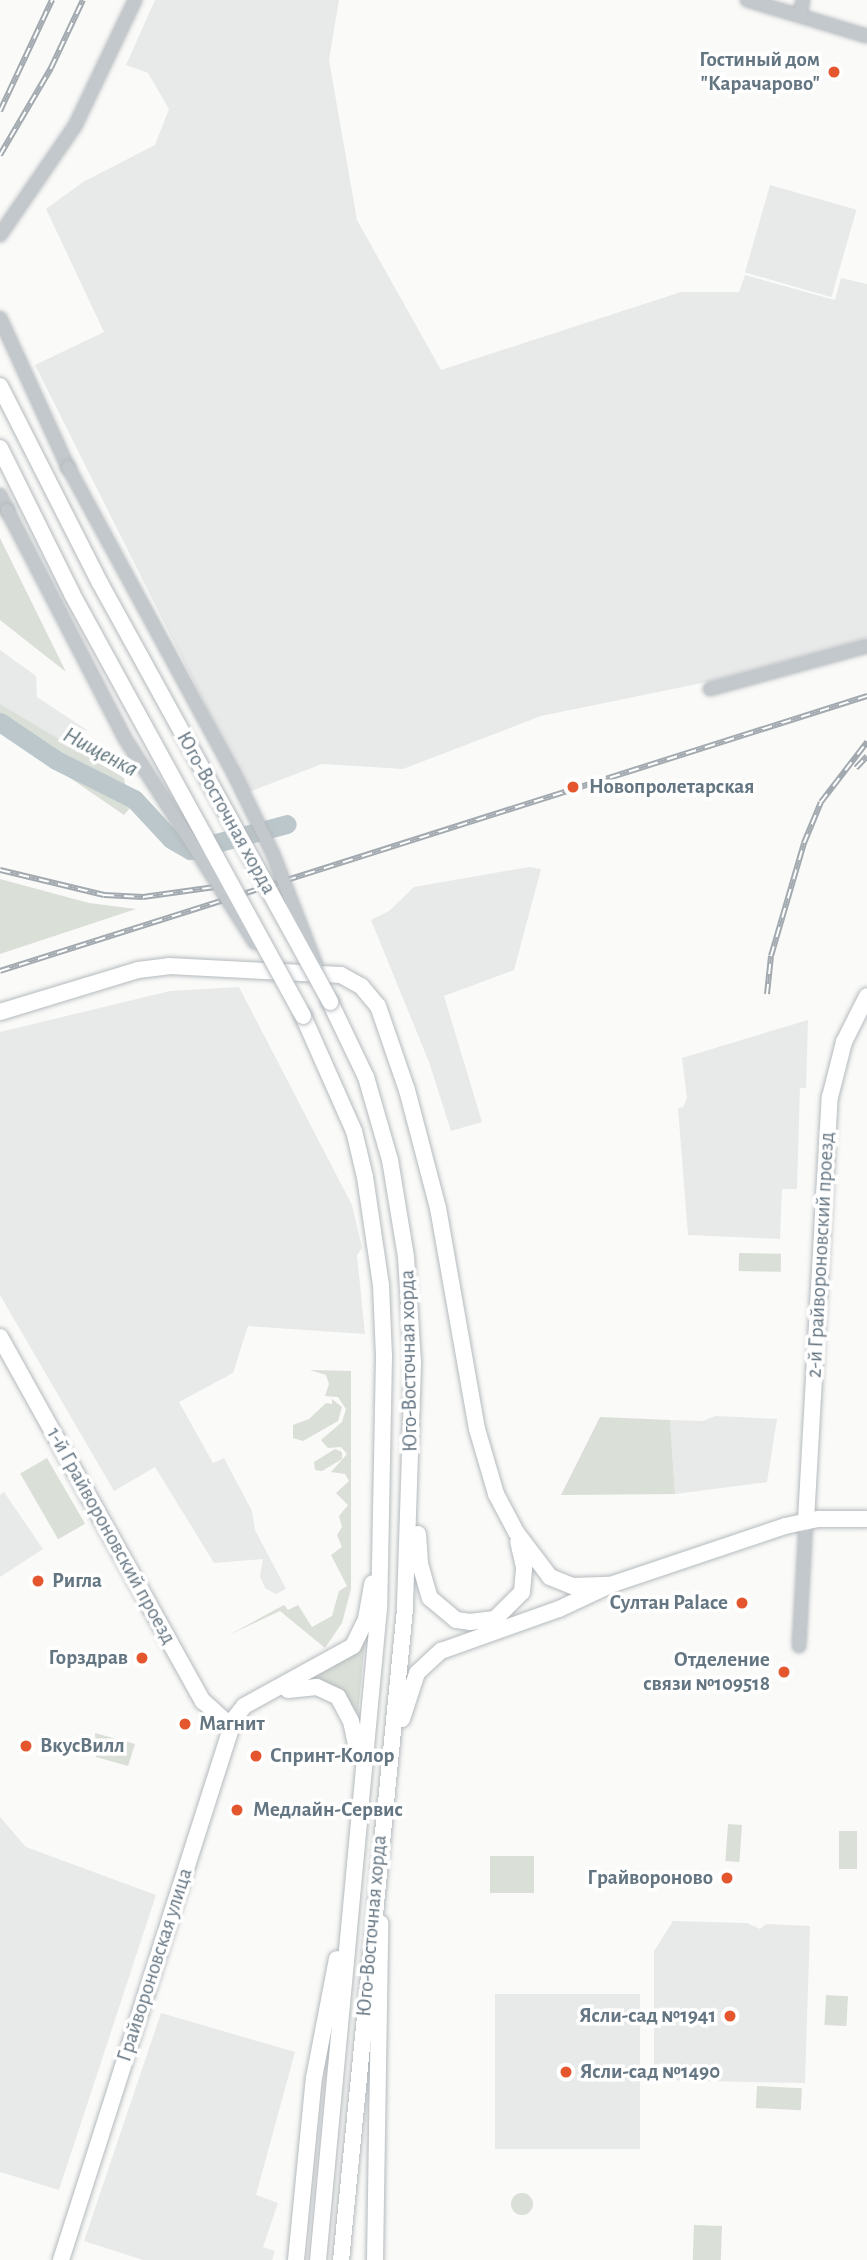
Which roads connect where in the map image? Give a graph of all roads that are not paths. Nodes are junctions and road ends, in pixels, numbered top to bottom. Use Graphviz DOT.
graph roads {
  1 [pos="135,0"];
  2 [pos="747,0"];
  3 [pos="803,0"];
  4 [pos="767,2"];
  5 [pos="800,14"];
  6 [pos="867,36"];
  7 [pos="3,231"];
  8 [pos="0,246"];
  9 [pos="0,318"];
  10 [pos="0,386"];
  11 [pos="0,448"];
  12 [pos="0,495"];
  13 [pos="867,646"];
  14 [pos="710,689"];
  15 [pos="867,996"];
  16 [pos="330,1002"];
  17 [pos="0,1012"];
  18 [pos="303,1016"];
  19 [pos="0,1337"];
  20 [pos="411,1445"];
  21 [pos="382,1519"];
  22 [pos="867,1519"];
  23 [pos="806,1521"];
  24 [pos="516,1532"];
  25 [pos="610,1585"];
  26 [pos="799,1646"];
  27 [pos="275,1692"];
  28 [pos="231,1726"];
  29 [pos="361,1784"];
  30 [pos="387,1787"];
  31 [pos="377,1855"];
  32 [pos="351,1888"];
  33 [pos="61,2260"];
  34 [pos="296,2260"];
  35 [pos="318,2260"];
  36 [pos="341,2260"];
  37 [pos="375,2260"];
  1 -- 7 [label="street"];
  2 -- 4 [label="street"];
  3 -- 5 [label="street"];
  4 -- 5 [label="street"];
  5 -- 6 [label="street"];
  7 -- 8 [label="street"];
  9 -- 16 [label="street, bridge"];
  10 -- 16 [label="main road, Юго-Восточная хорда, bridge"];
  11 -- 18 [label="main road, Юго-Восточная хорда, bridge"];
  12 -- 18 [label="street, bridge"];
  13 -- 14 [label="street"];
  15 -- 23 [label="main road, 2-й Грайвороновский проезд"];
  16 -- 20 [label="main road, Юго-Восточная хорда"];
  17 -- 24 [label="main road"];
  18 -- 21 [label="main road, Юго-Восточная хорда"];
  19 -- 28 [label="main road, 1-й Грайвороновский проезд"];
  20 -- 24 [label="main road"];
  20 -- 30 [label="main road, Юго-Восточная хорда"];
  21 -- 27 [label="main road, Грайвороновская улица"];
  21 -- 29 [label="main road, Юго-Восточная хорда"];
  22 -- 23 [label="main road"];
  23 -- 25 [label="main road"];
  23 -- 26 [label="street"];
  24 -- 25 [label="main road"];
  25 -- 30 [label="main road"];
  27 -- 28 [label="main road, Грайвороновская улица"];
  27 -- 29 [label="main road"];
  28 -- 33 [label="main road, Грайвороновская улица"];
  29 -- 32 [label="main road, Юго-Восточная хорда"];
  30 -- 31 [label="main road, Юго-Восточная хорда"];
  31 -- 36 [label="main road, Юго-Восточная хорда"];
  31 -- 37 [label="main road"];
  32 -- 34 [label="main road"];
  32 -- 35 [label="main road, Юго-Восточная хорда"];
}
